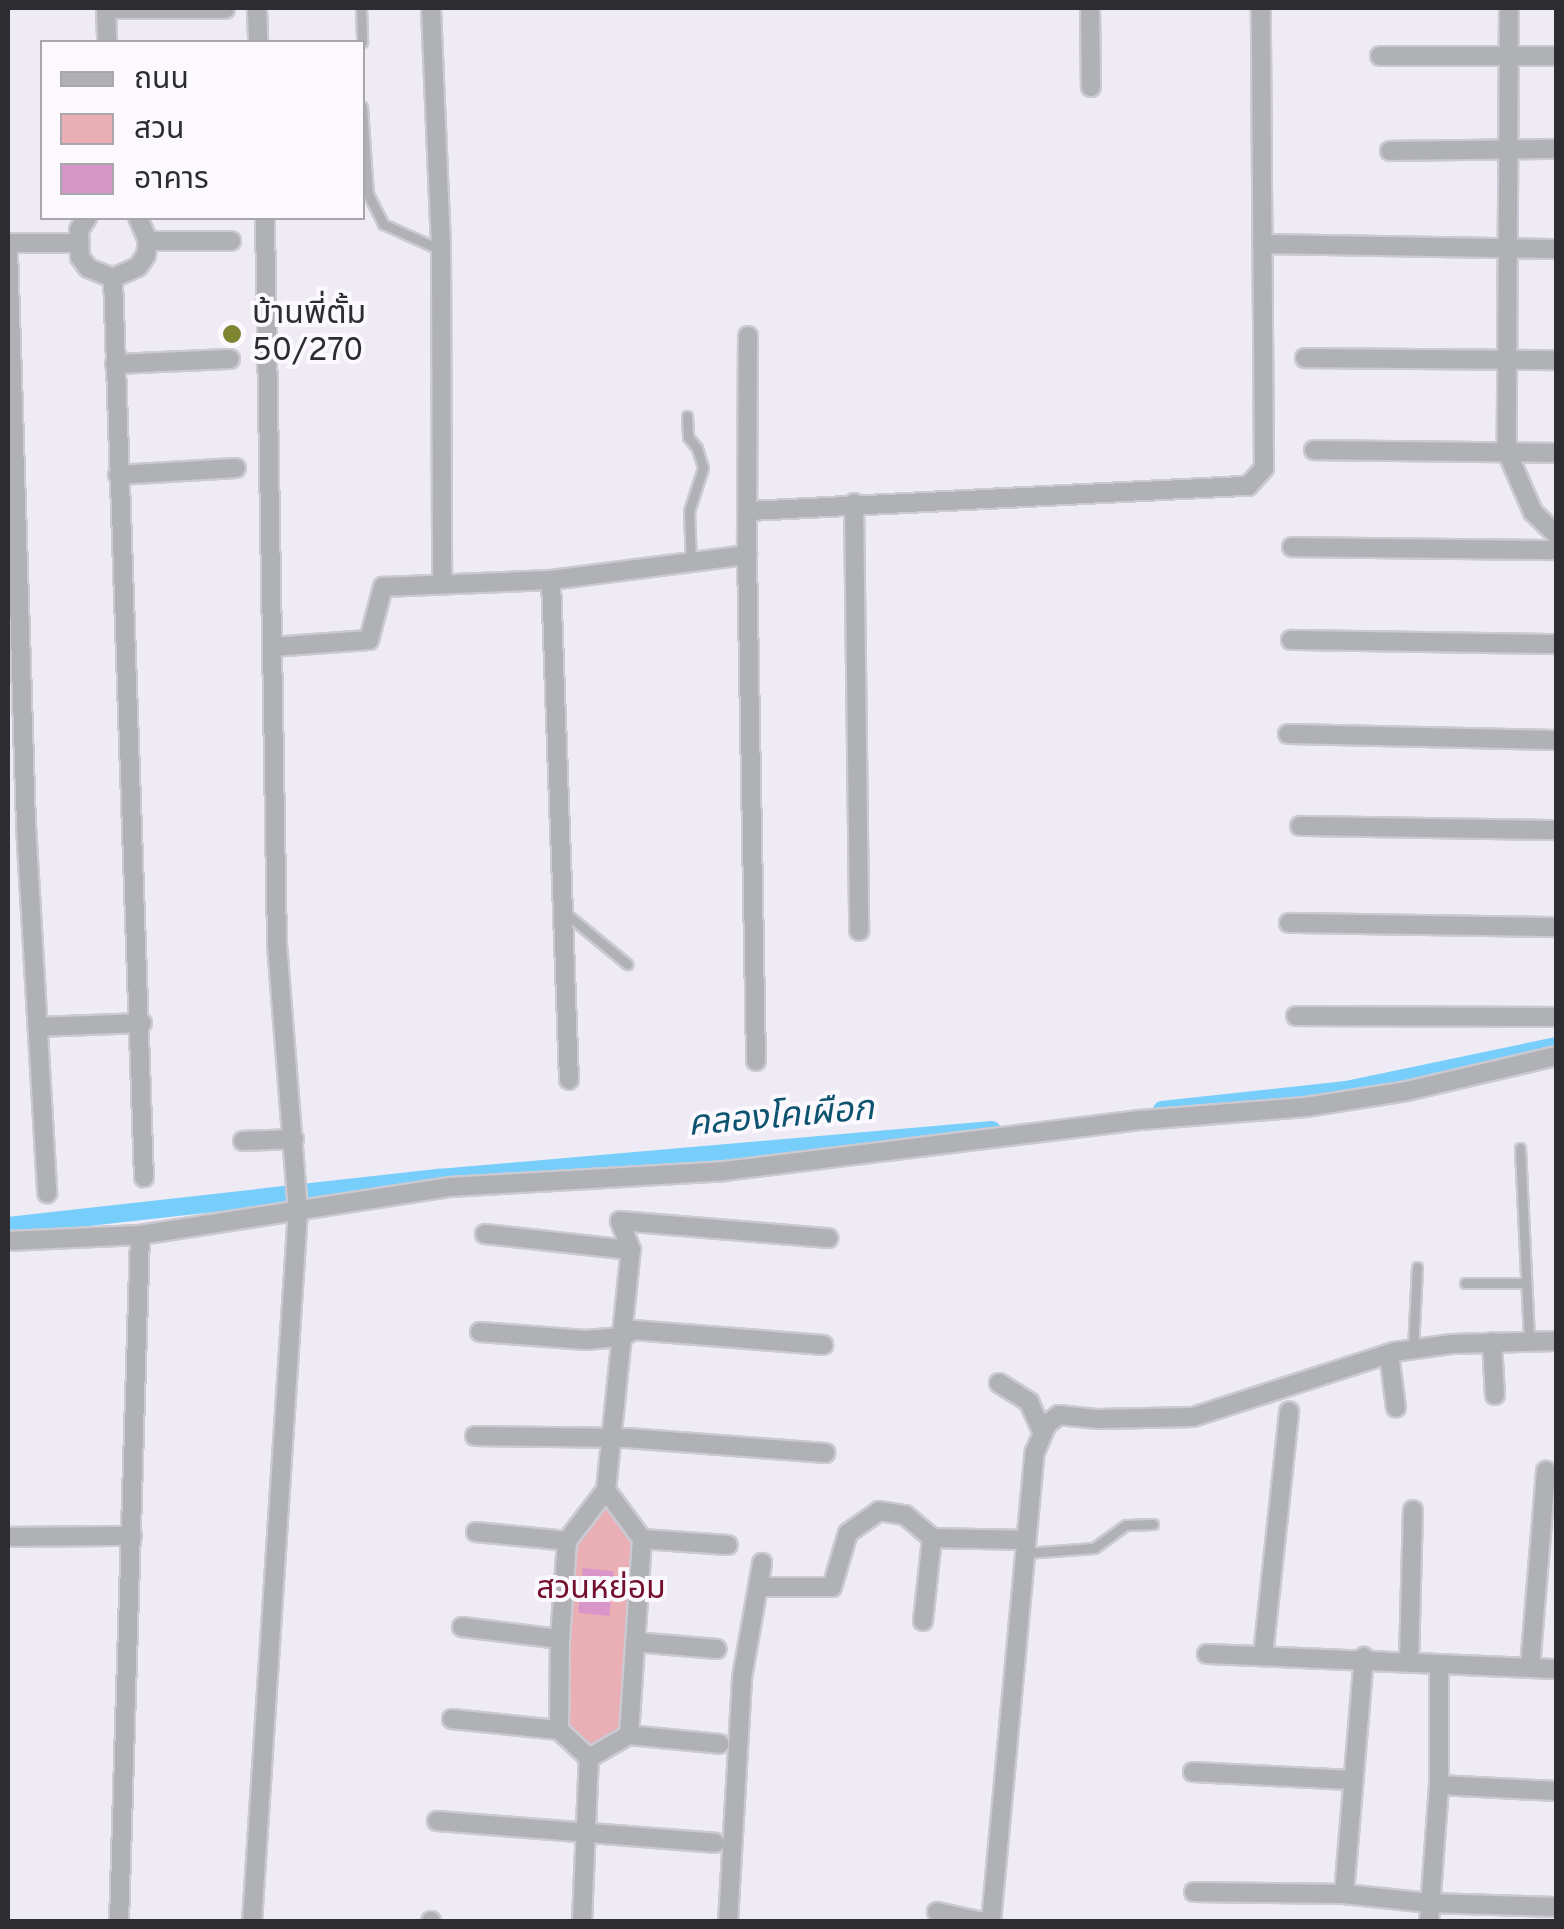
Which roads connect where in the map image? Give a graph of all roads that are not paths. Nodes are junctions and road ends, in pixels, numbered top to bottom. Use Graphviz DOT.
graph roads {
  1 [pos="106,8"];
  2 [pos="258,8"];
  3 [pos="361,8"];
  4 [pos="431,8"];
  5 [pos="1090,8"];
  6 [pos="1260,8"];
  7 [pos="1508,8"];
  8 [pos="225,9"];
  9 [pos="107,40"];
  10 [pos="258,40"];
  11 [pos="362,40"];
  12 [pos="1380,56"];
  13 [pos="1509,56"];
  14 [pos="1556,56"];
  15 [pos="1091,87"];
  16 [pos="365,150"];
  17 [pos="1509,150"];
  18 [pos="1556,150"];
  19 [pos="1390,151"];
  20 [pos="86,220"];
  21 [pos="139,220"];
  22 [pos="265,220"];
  23 [pos="148,241"];
  24 [pos="230,241"];
  25 [pos="77,244"];
  26 [pos="1262,244"];
  27 [pos="8,246"];
  28 [pos="1507,248"];
  29 [pos="1556,249"];
  30 [pos="441,250"];
  31 [pos="113,278"];
  32 [pos="748,336"];
  33 [pos="1305,358"];
  34 [pos="230,359"];
  35 [pos="1507,360"];
  36 [pos="1556,360"];
  37 [pos="115,364"];
  38 [pos="687,416"];
  39 [pos="1314,450"];
  40 [pos="1508,452"];
  41 [pos="1556,453"];
  42 [pos="236,468"];
  43 [pos="118,474"];
  44 [pos="854,503"];
  45 [pos="748,512"];
  46 [pos="1556,534"];
  47 [pos="1292,547"];
  48 [pos="1556,550"];
  49 [pos="746,555"];
  50 [pos="690,562"];
  51 [pos="551,580"];
  52 [pos="442,583"];
  53 [pos="1291,640"];
  54 [pos="1556,644"];
  55 [pos="272,647"];
  56 [pos="1288,734"];
  57 [pos="1556,740"];
  58 [pos="1300,826"];
  59 [pos="1556,830"];
  60 [pos="564,912"];
  61 [pos="1288,924"];
  62 [pos="1556,927"];
  63 [pos="859,931"];
  64 [pos="626,964"];
  65 [pos="1296,1016"];
  66 [pos="1556,1018"];
  67 [pos="142,1023"];
  68 [pos="38,1027"];
  69 [pos="1556,1056"];
  70 [pos="756,1061"];
  71 [pos="570,1080"];
  72 [pos="294,1138"];
  73 [pos="243,1141"];
  74 [pos="1520,1148"];
  75 [pos="144,1177"];
  76 [pos="47,1192"];
  77 [pos="297,1208"];
  78 [pos="485,1234"];
  79 [pos="140,1235"];
  80 [pos="828,1238"];
  81 [pos="8,1241"];
  82 [pos="630,1250"];
  83 [pos="1417,1267"];
  84 [pos="1526,1283"];
  85 [pos="1465,1284"];
  86 [pos="480,1332"];
  87 [pos="622,1337"];
  88 [pos="1529,1340"];
  89 [pos="1556,1341"];
  90 [pos="1492,1342"];
  91 [pos="823,1345"];
  92 [pos="1413,1350"];
  93 [pos="1389,1354"];
  94 [pos="999,1383"];
  95 [pos="1495,1394"];
  96 [pos="1396,1408"];
  97 [pos="1289,1411"];
  98 [pos="1042,1430"];
  99 [pos="475,1436"];
  100 [pos="609,1440"];
  101 [pos="825,1453"];
  102 [pos="1546,1471"];
  103 [pos="606,1490"];
  104 [pos="1412,1510"];
  105 [pos="1153,1524"];
  106 [pos="476,1532"];
  107 [pos="132,1536"];
  108 [pos="8,1537"];
  109 [pos="932,1538"];
  110 [pos="642,1539"];
  111 [pos="566,1542"];
  112 [pos="728,1544"];
  113 [pos="1026,1546"];
  114 [pos="762,1563"];
  115 [pos="758,1587"];
  116 [pos="923,1621"];
  117 [pos="462,1627"];
  118 [pos="560,1638"];
  119 [pos="636,1642"];
  120 [pos="717,1649"];
  121 [pos="1207,1654"];
  122 [pos="1262,1656"];
  123 [pos="1364,1657"];
  124 [pos="1409,1661"];
  125 [pos="1439,1664"];
  126 [pos="1530,1667"];
  127 [pos="1556,1668"];
  128 [pos="452,1719"];
  129 [pos="559,1730"];
  130 [pos="629,1735"];
  131 [pos="720,1744"];
  132 [pos="590,1758"];
  133 [pos="1193,1772"];
  134 [pos="1351,1780"];
  135 [pos="1439,1786"];
  136 [pos="1556,1791"];
  137 [pos="438,1821"];
  138 [pos="586,1834"];
  139 [pos="715,1843"];
  140 [pos="1194,1892"];
  141 [pos="1344,1894"];
  142 [pos="1556,1906"];
  143 [pos="936,1912"];
  144 [pos="1430,1912"];
  145 [pos="119,1922"];
  146 [pos="252,1922"];
  147 [pos="582,1922"];
  148 [pos="728,1922"];
  149 [pos="987,1922"];
  1 -- 8 [label="street"];
  1 -- 9 [label="street"];
  2 -- 10 [label="street"];
  3 -- 11 [label="lane"];
  4 -- 30 [label="street"];
  5 -- 15 [label="street"];
  6 -- 26 [label="street"];
  7 -- 13 [label="street"];
  12 -- 13 [label="street"];
  13 -- 14 [label="street"];
  13 -- 17 [label="street"];
  16 -- 30 [label="lane"];
  17 -- 18 [label="street"];
  17 -- 19 [label="street"];
  17 -- 28 [label="street"];
  20 -- 25 [label="street"];
  21 -- 23 [label="street"];
  22 -- 55 [label="street"];
  23 -- 24 [label="street"];
  23 -- 31 [label="street"];
  25 -- 27 [label="street"];
  25 -- 31 [label="street"];
  26 -- 28 [label="street"];
  26 -- 44 [label="street"];
  27 -- 68 [label="street"];
  28 -- 29 [label="street"];
  28 -- 35 [label="street"];
  30 -- 52 [label="street"];
  31 -- 37 [label="street"];
  32 -- 45 [label="street"];
  33 -- 35 [label="street"];
  34 -- 37 [label="street"];
  35 -- 36 [label="street"];
  35 -- 40 [label="street"];
  37 -- 43 [label="street"];
  38 -- 50 [label="lane"];
  39 -- 40 [label="street"];
  40 -- 41 [label="street"];
  40 -- 46 [label="street"];
  42 -- 43 [label="street"];
  43 -- 67 [label="street"];
  44 -- 45 [label="street"];
  44 -- 63 [label="street"];
  45 -- 49 [label="street"];
  47 -- 48 [label="street"];
  49 -- 50 [label="street"];
  49 -- 70 [label="street"];
  50 -- 51 [label="street"];
  51 -- 52 [label="street"];
  51 -- 60 [label="street"];
  52 -- 55 [label="street"];
  53 -- 54 [label="street"];
  55 -- 72 [label="street"];
  56 -- 57 [label="street"];
  58 -- 59 [label="street"];
  60 -- 64 [label="lane"];
  60 -- 71 [label="street"];
  61 -- 62 [label="street"];
  65 -- 66 [label="street"];
  67 -- 68 [label="street"];
  67 -- 75 [label="street"];
  68 -- 76 [label="street"];
  69 -- 77 [label="street"];
  72 -- 73 [label="street"];
  72 -- 77 [label="street"];
  74 -- 84 [label="lane"];
  77 -- 79 [label="street"];
  77 -- 146 [label="street"];
  78 -- 82 [label="street"];
  79 -- 81 [label="street"];
  79 -- 107 [label="street"];
  80 -- 82 [label="street"];
  82 -- 87 [label="street"];
  83 -- 92 [label="lane"];
  84 -- 85 [label="lane"];
  84 -- 88 [label="lane"];
  86 -- 87 [label="street"];
  87 -- 91 [label="street"];
  87 -- 100 [label="street"];
  88 -- 89 [label="street"];
  88 -- 90 [label="street"];
  90 -- 92 [label="street"];
  90 -- 95 [label="street"];
  92 -- 93 [label="street"];
  93 -- 96 [label="street"];
  93 -- 98 [label="street"];
  94 -- 98 [label="street"];
  97 -- 122 [label="street"];
  98 -- 113 [label="street"];
  99 -- 100 [label="street"];
  100 -- 101 [label="street"];
  100 -- 103 [label="street"];
  102 -- 126 [label="street"];
  103 -- 110 [label="street"];
  103 -- 111 [label="street"];
  104 -- 124 [label="street"];
  105 -- 113 [label="lane"];
  106 -- 111 [label="street"];
  107 -- 108 [label="street"];
  107 -- 145 [label="street"];
  109 -- 113 [label="street"];
  109 -- 115 [label="street"];
  109 -- 116 [label="street"];
  110 -- 112 [label="street"];
  110 -- 119 [label="street"];
  111 -- 118 [label="street"];
  113 -- 149 [label="street"];
  114 -- 115 [label="street"];
  115 -- 148 [label="street"];
  117 -- 118 [label="street"];
  118 -- 129 [label="street"];
  119 -- 120 [label="street"];
  119 -- 130 [label="street"];
  121 -- 122 [label="street"];
  122 -- 123 [label="street"];
  123 -- 124 [label="street"];
  123 -- 134 [label="street"];
  124 -- 125 [label="street"];
  125 -- 126 [label="street"];
  125 -- 135 [label="street"];
  126 -- 127 [label="street"];
  128 -- 129 [label="street"];
  129 -- 132 [label="street"];
  130 -- 131 [label="street"];
  130 -- 132 [label="street"];
  132 -- 138 [label="street"];
  133 -- 134 [label="street"];
  134 -- 141 [label="street"];
  135 -- 136 [label="street"];
  135 -- 144 [label="street"];
  137 -- 138 [label="street"];
  138 -- 139 [label="street"];
  138 -- 147 [label="street"];
  140 -- 141 [label="street"];
  141 -- 144 [label="street"];
  142 -- 144 [label="street"];
  143 -- 149 [label="street"];
}
